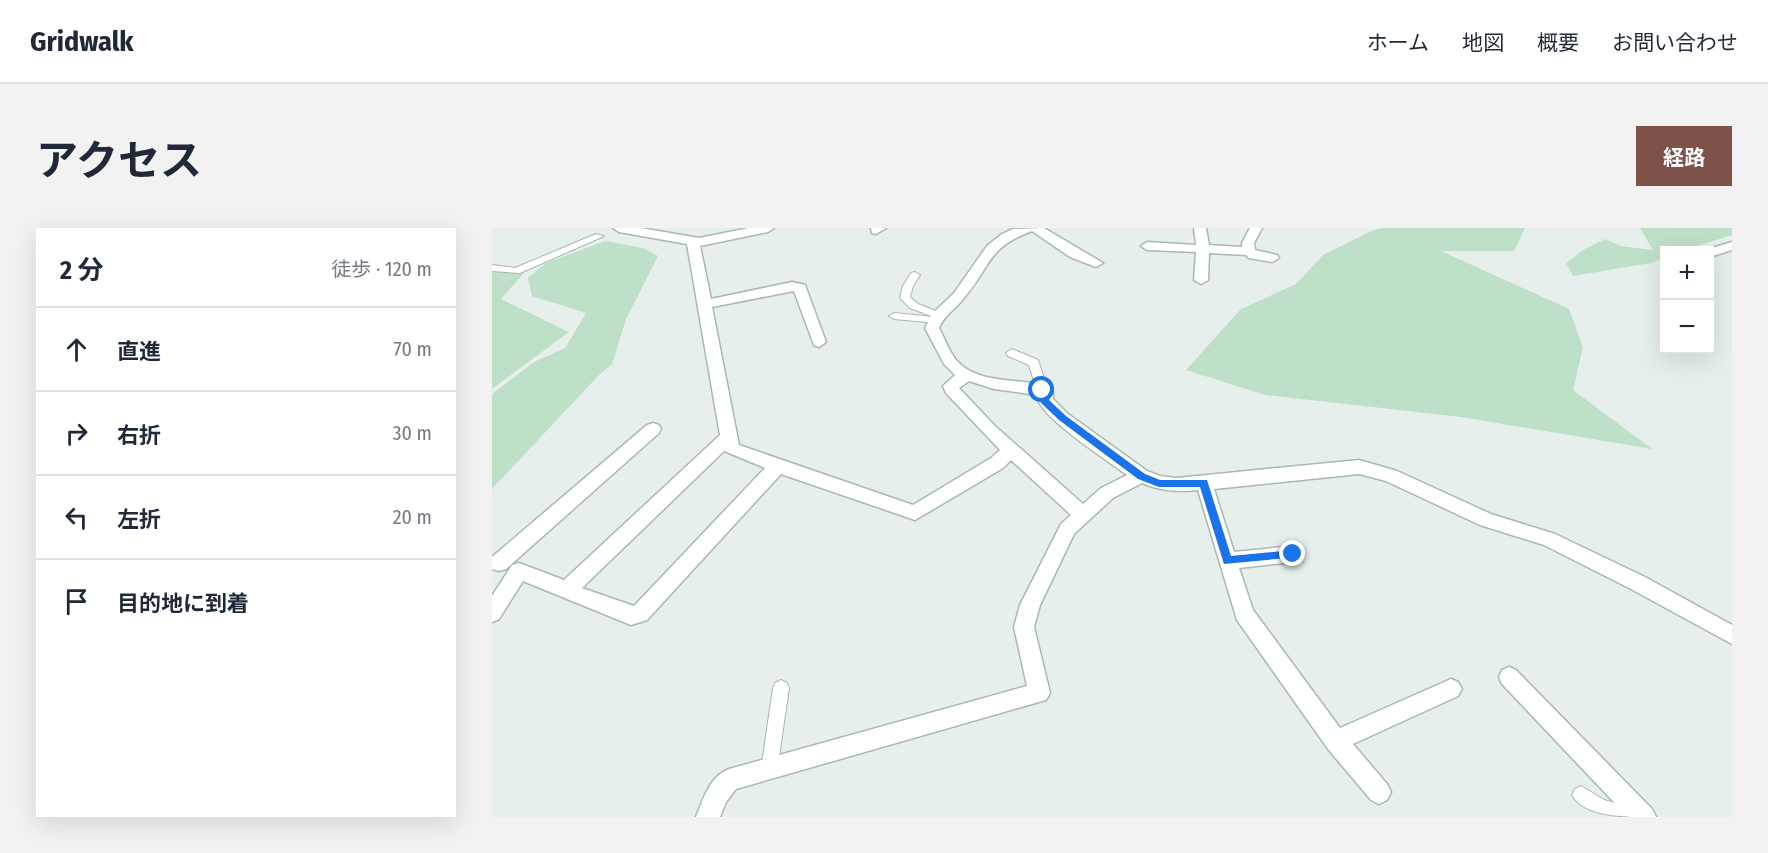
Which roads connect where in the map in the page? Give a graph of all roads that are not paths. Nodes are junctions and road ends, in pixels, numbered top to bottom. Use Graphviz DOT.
graph roads {
  1 [pos="619,228"];
  2 [pos="768,228"];
  3 [pos="1028,228"];
  4 [pos="1036,228"];
  5 [pos="1200,228"];
  6 [pos="1256,228"];
  7 [pos="599,236"];
  8 [pos="693,241"];
  9 [pos="1147,246"];
  10 [pos="1732,246"];
  11 [pos="1203,248"];
  12 [pos="1249,250"];
  13 [pos="1714,253"];
  14 [pos="1272,258"];
  15 [pos="1096,263"];
  16 [pos="492,268"];
  17 [pos="915,275"];
  18 [pos="1201,280"];
  19 [pos="703,305"];
  20 [pos="894,316"];
  21 [pos="935,318"];
  22 [pos="819,342"];
  23 [pos="1012,353"];
  24 [pos="965,376"];
  25 [pos="1042,390"];
  26 [pos="653,429"];
  27 [pos="729,436"];
  28 [pos="1010,450"];
  29 [pos="778,466"];
  30 [pos="1141,476"];
  31 [pos="1204,483"];
  32 [pos="1082,514"];
  33 [pos="1293,554"];
  34 [pos="1227,561"];
  35 [pos="495,562"];
  36 [pos="519,571"];
  37 [pos="567,590"];
  38 [pos="492,613"];
  39 [pos="1732,635"];
  40 [pos="1509,677"];
  41 [pos="781,688"];
  42 [pos="1451,689"];
  43 [pos="1336,741"];
  44 [pos="769,770"];
  45 [pos="1379,792"];
  46 [pos="1581,795"];
  47 [pos="708,817"];
  48 [pos="1642,817"];
  1 -- 8 [label="street"];
  2 -- 8 [label="street"];
  3 -- 21 [label="street"];
  4 -- 15 [label="street"];
  5 -- 11 [label="street"];
  6 -- 12 [label="street"];
  7 -- 16 [label="lane"];
  8 -- 19 [label="street"];
  9 -- 11 [label="street"];
  10 -- 13 [label="street"];
  11 -- 12 [label="street"];
  11 -- 18 [label="street"];
  12 -- 14 [label="street"];
  17 -- 21 [label="lane"];
  19 -- 22 [label="street"];
  19 -- 27 [label="street"];
  20 -- 21 [label="lane"];
  21 -- 24 [label="street"];
  23 -- 25 [label="lane"];
  24 -- 25 [label="street"];
  24 -- 28 [label="street"];
  25 -- 30 [label="street"];
  26 -- 35 [label="street"];
  27 -- 29 [label="street"];
  27 -- 37 [label="street"];
  28 -- 29 [label="street"];
  28 -- 32 [label="street"];
  29 -- 37 [label="street"];
  30 -- 31 [label="street"];
  30 -- 32 [label="street"];
  31 -- 34 [label="street"];
  31 -- 39 [label="street"];
  32 -- 44 [label="street"];
  33 -- 34 [label="street"];
  34 -- 43 [label="street"];
  35 -- 36 [label="street"];
  36 -- 37 [label="street"];
  36 -- 38 [label="street"];
  40 -- 48 [label="street"];
  41 -- 44 [label="lane"];
  42 -- 43 [label="street"];
  43 -- 45 [label="street"];
  44 -- 47 [label="street"];
  46 -- 48 [label="lane"];
}
